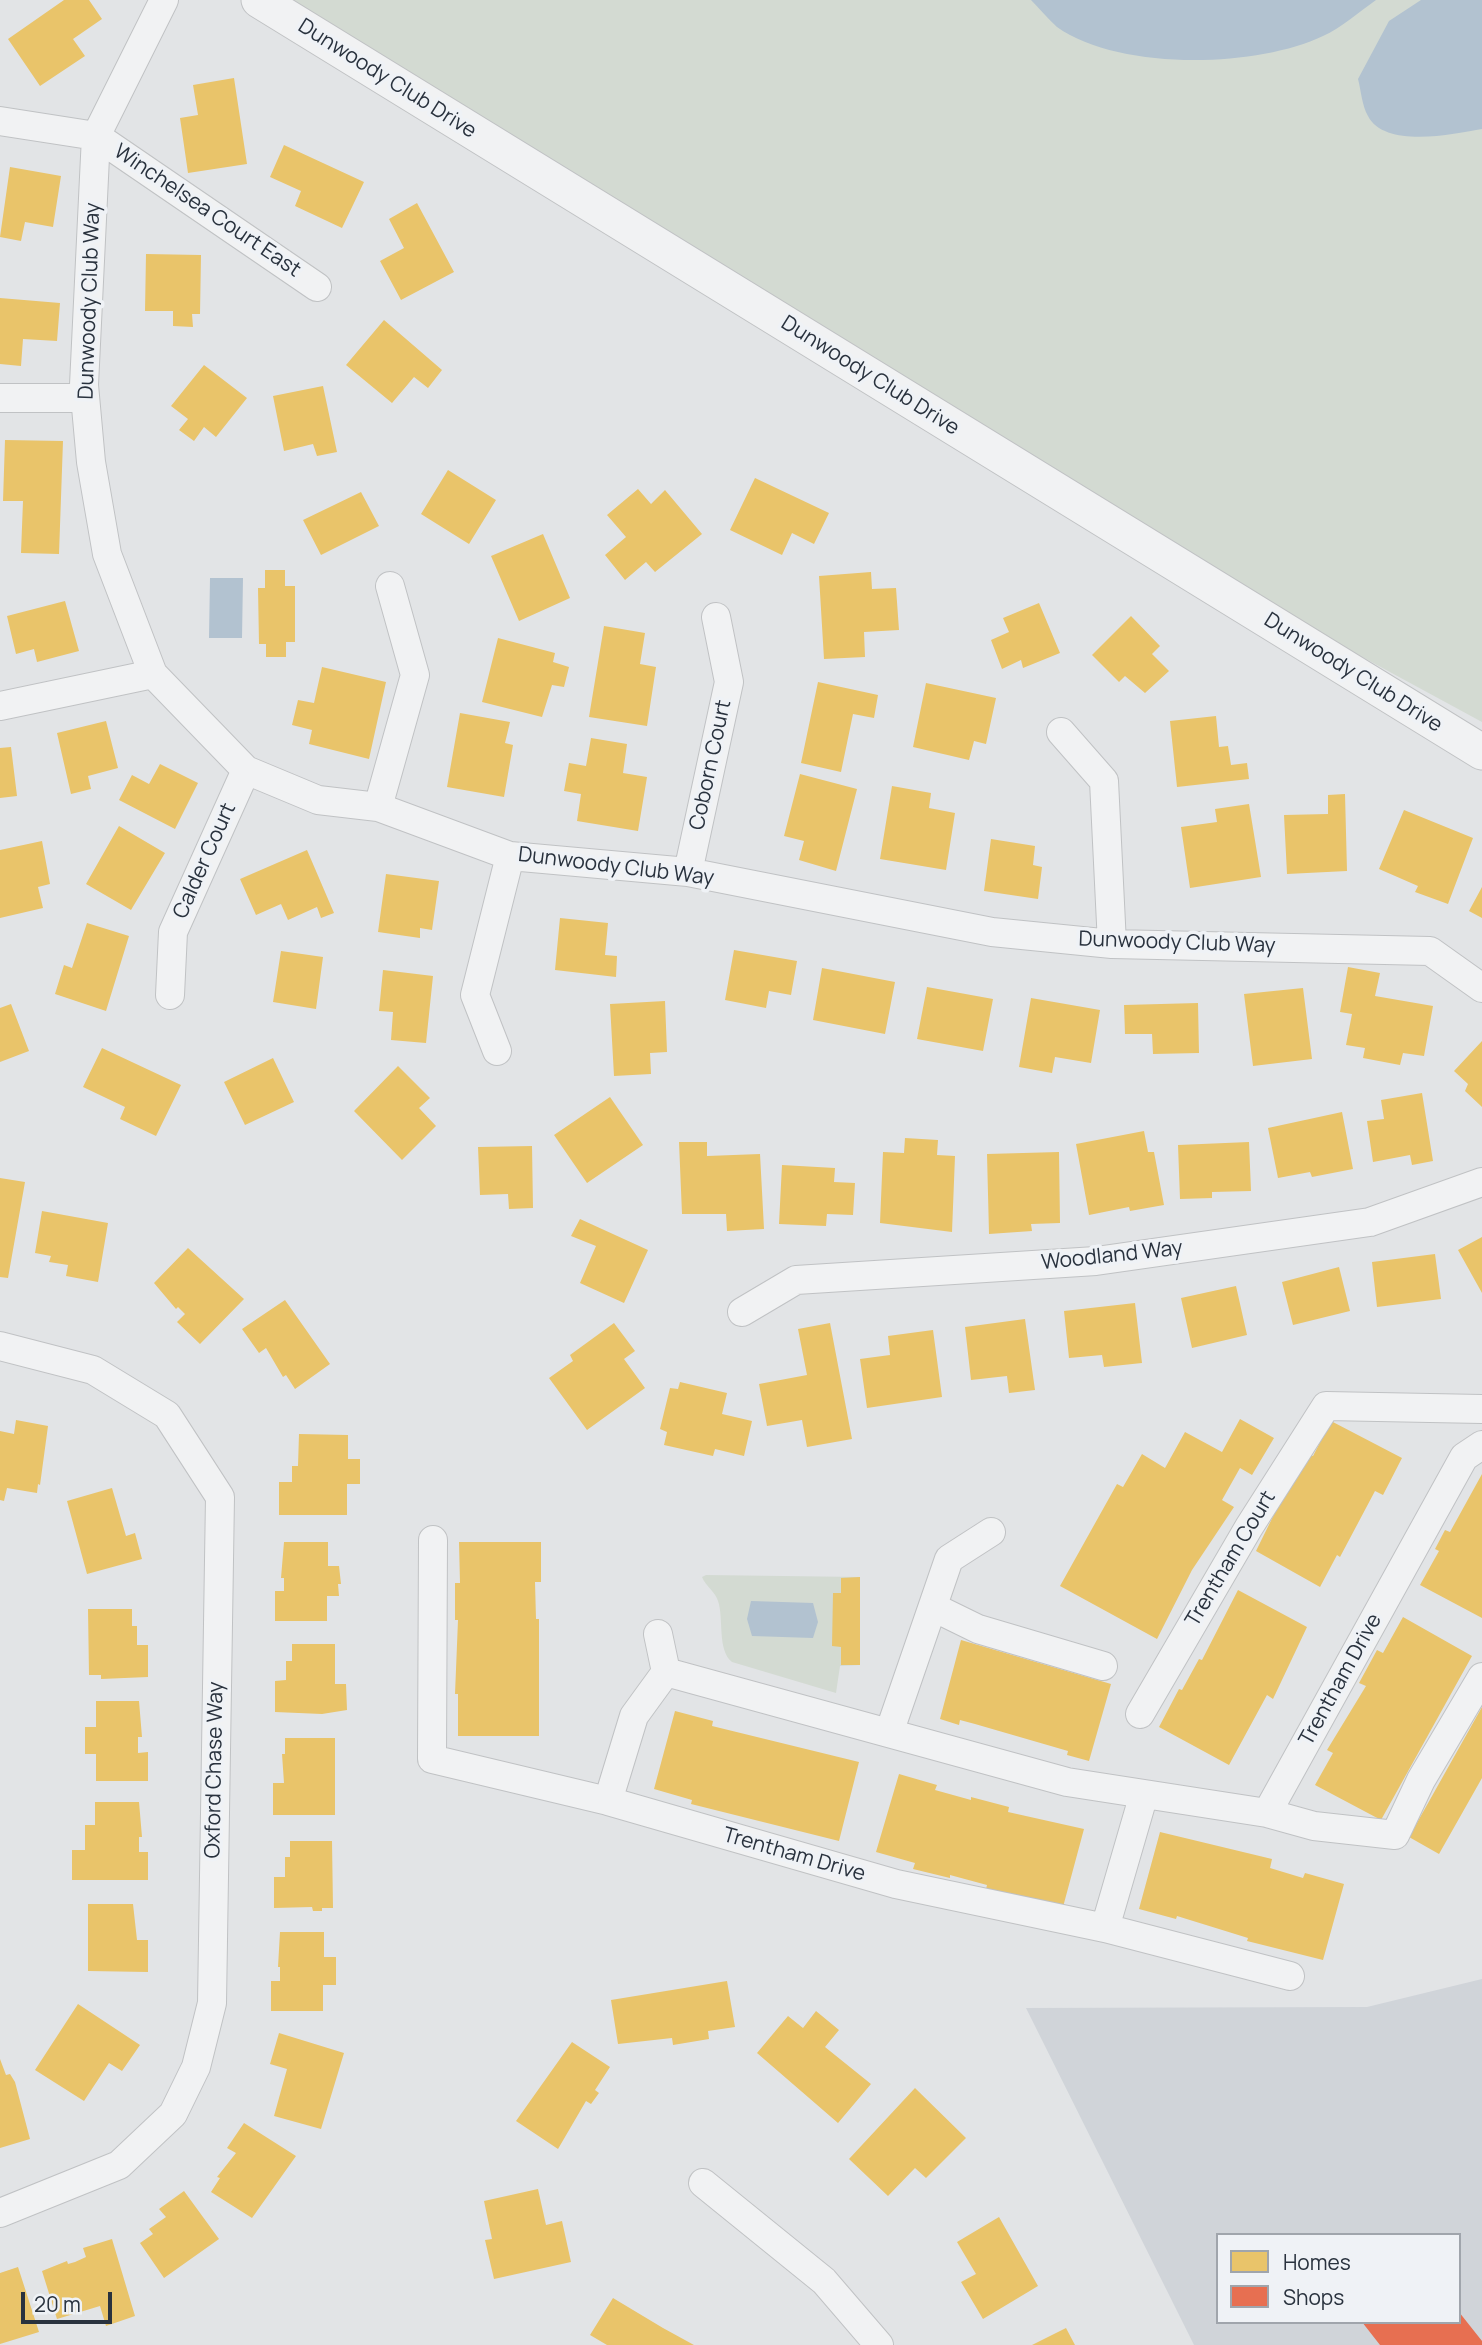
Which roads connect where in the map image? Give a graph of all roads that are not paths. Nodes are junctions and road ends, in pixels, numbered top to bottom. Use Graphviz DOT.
graph roads {
  1 [pos="164,0"];
  2 [pos="259,0"];
  3 [pos="0,121"];
  4 [pos="96,136"];
  5 [pos="317,287"];
  6 [pos="0,398"];
  7 [pos="85,398"];
  8 [pos="390,586"];
  9 [pos="716,617"];
  10 [pos="153,674"];
  11 [pos="0,706"];
  12 [pos="1061,732"];
  13 [pos="1482,752"];
  14 [pos="246,770"];
  15 [pos="378,807"];
  16 [pos="510,856"];
  17 [pos="688,872"];
  18 [pos="1112,944"];
  19 [pos="1482,988"];
  20 [pos="170,995"];
  21 [pos="497,1051"];
  22 [pos="1482,1182"];
  23 [pos="742,1312"];
  24 [pos="0,1346"];
  25 [pos="1482,1409"];
  26 [pos="1482,1445"];
  27 [pos="991,1532"];
  28 [pos="433,1540"];
  29 [pos="933,1607"];
  30 [pos="658,1634"];
  31 [pos="1103,1666"];
  32 [pos="666,1672"];
  33 [pos="1482,1676"];
  34 [pos="1140,1714"];
  35 [pos="889,1733"];
  36 [pos="1144,1794"];
  37 [pos="608,1801"];
  38 [pos="1267,1813"];
  39 [pos="1105,1928"];
  40 [pos="1290,1976"];
  41 [pos="703,2183"];
  42 [pos="0,2213"];
  43 [pos="879,2345"];
  1 -- 4 [label="street, Dunwoody Club Way"];
  2 -- 13 [label="street, Dunwoody Club Drive"];
  3 -- 4 [label="street"];
  4 -- 5 [label="street, Winchelsea Court East"];
  4 -- 7 [label="street, Dunwoody Club Way"];
  6 -- 7 [label="street"];
  7 -- 10 [label="street, Dunwoody Club Way"];
  8 -- 15 [label="street"];
  9 -- 17 [label="street, Coborn Court"];
  10 -- 11 [label="street"];
  10 -- 14 [label="street, Dunwoody Club Way"];
  12 -- 18 [label="street"];
  14 -- 15 [label="street, Dunwoody Club Way"];
  14 -- 20 [label="street, Calder Court"];
  15 -- 16 [label="street, Dunwoody Club Way"];
  16 -- 17 [label="street, Dunwoody Club Way"];
  16 -- 21 [label="street"];
  17 -- 18 [label="street, Dunwoody Club Way"];
  18 -- 19 [label="street, Dunwoody Club Way"];
  22 -- 23 [label="street, Woodland Way"];
  24 -- 42 [label="street, Oxford Chase Way"];
  25 -- 34 [label="street, Trentham Court"];
  26 -- 38 [label="street, Trentham Drive"];
  27 -- 29 [label="street"];
  28 -- 37 [label="street, Trentham Drive"];
  29 -- 31 [label="street"];
  29 -- 35 [label="street"];
  30 -- 32 [label="street"];
  32 -- 35 [label="street"];
  32 -- 37 [label="street"];
  33 -- 38 [label="street"];
  35 -- 36 [label="street"];
  36 -- 38 [label="street"];
  36 -- 39 [label="street"];
  37 -- 39 [label="street, Trentham Drive"];
  39 -- 40 [label="street, Trentham Drive"];
  41 -- 43 [label="street"];
}
